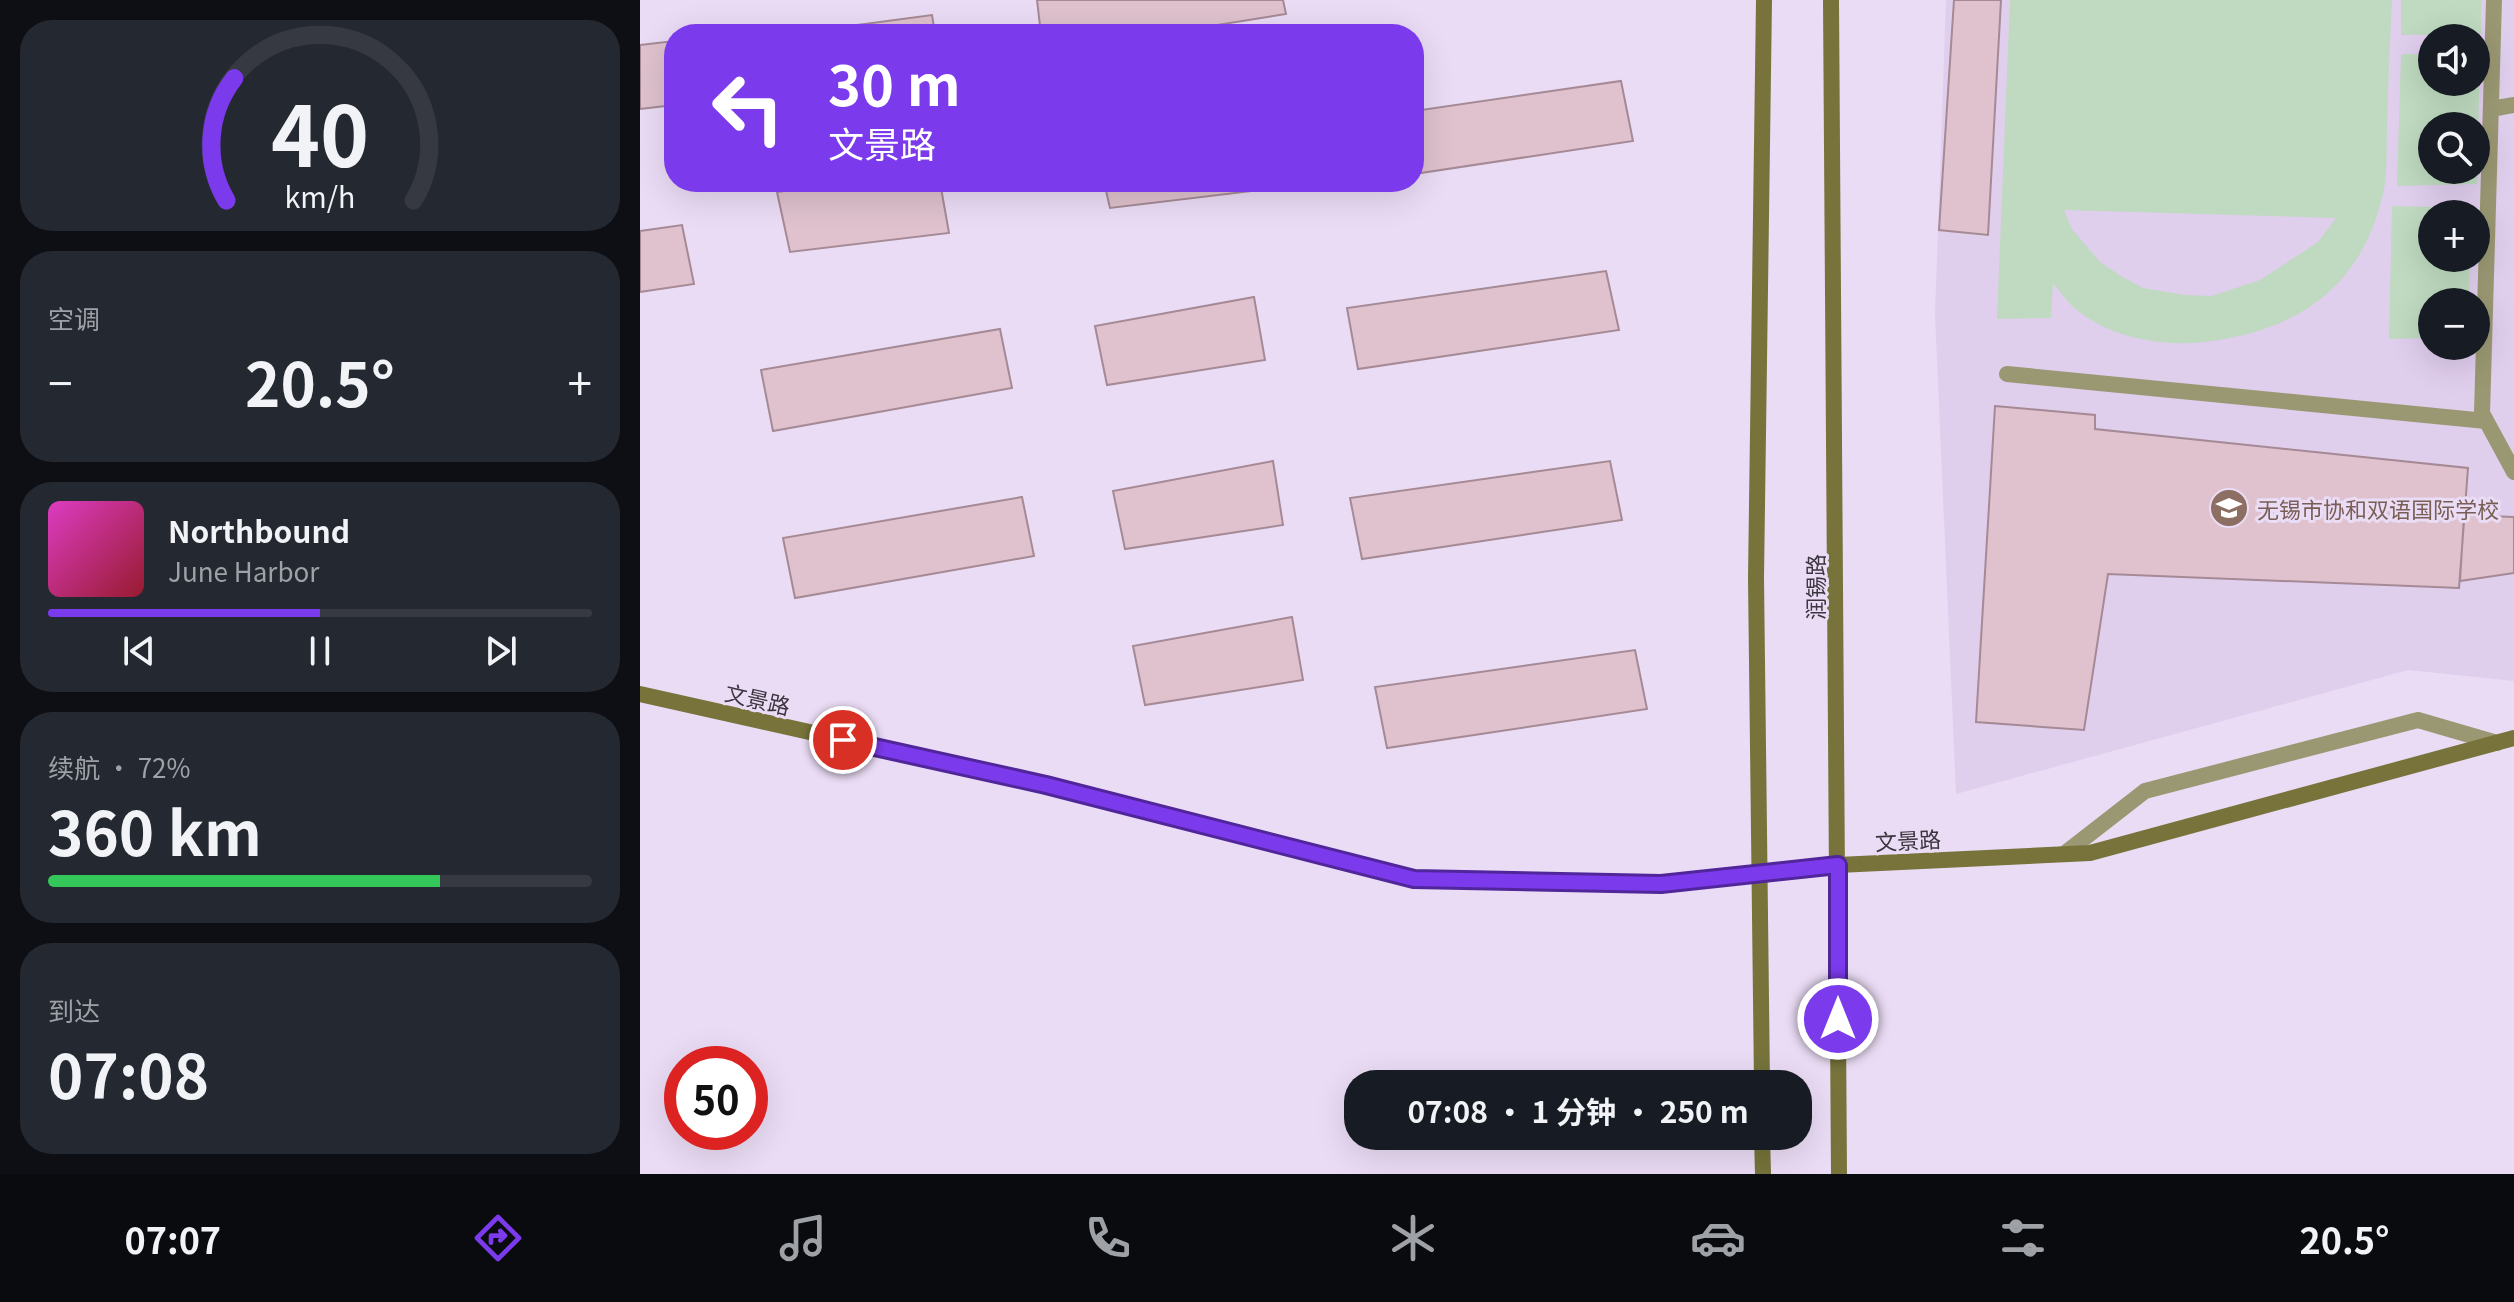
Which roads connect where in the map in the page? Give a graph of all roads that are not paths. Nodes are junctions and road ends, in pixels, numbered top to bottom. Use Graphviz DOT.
graph roads {
  1 [pos="1764,0"];
  2 [pos="1831,0"];
  3 [pos="2494,0"];
  4 [pos="2514,105"];
  5 [pos="2491,109"];
  6 [pos="2007,374"];
  7 [pos="2486,421"];
  8 [pos="2514,472"];
  9 [pos="640,694"];
  10 [pos="2514,738"];
  11 [pos="2497,743"];
  12 [pos="2064,854"];
  13 [pos="1838,865"];
  14 [pos="1759,873"];
  15 [pos="1762,1070"];
  16 [pos="1762,1150"];
  17 [pos="1763,1174"];
  18 [pos="1839,1174"];
  1 -- 14 [label="main road"];
  2 -- 13 [label="main road, 润锡路"];
  3 -- 5 [label="street"];
  4 -- 5 [label="street"];
  5 -- 7 [label="street"];
  6 -- 7 [label="street"];
  7 -- 8 [label="street"];
  9 -- 14 [label="main road, 文景路"];
  10 -- 11 [label="main road, 文景路"];
  11 -- 12 [label="main road, 文景路"];
  11 -- 12 [label="street"];
  12 -- 13 [label="main road, 文景路"];
  13 -- 14 [label="main road, 文景路"];
  13 -- 18 [label="main road, 润锡路"];
  14 -- 15 [label="main road"];
  16 -- 17 [label="main road"];
}
